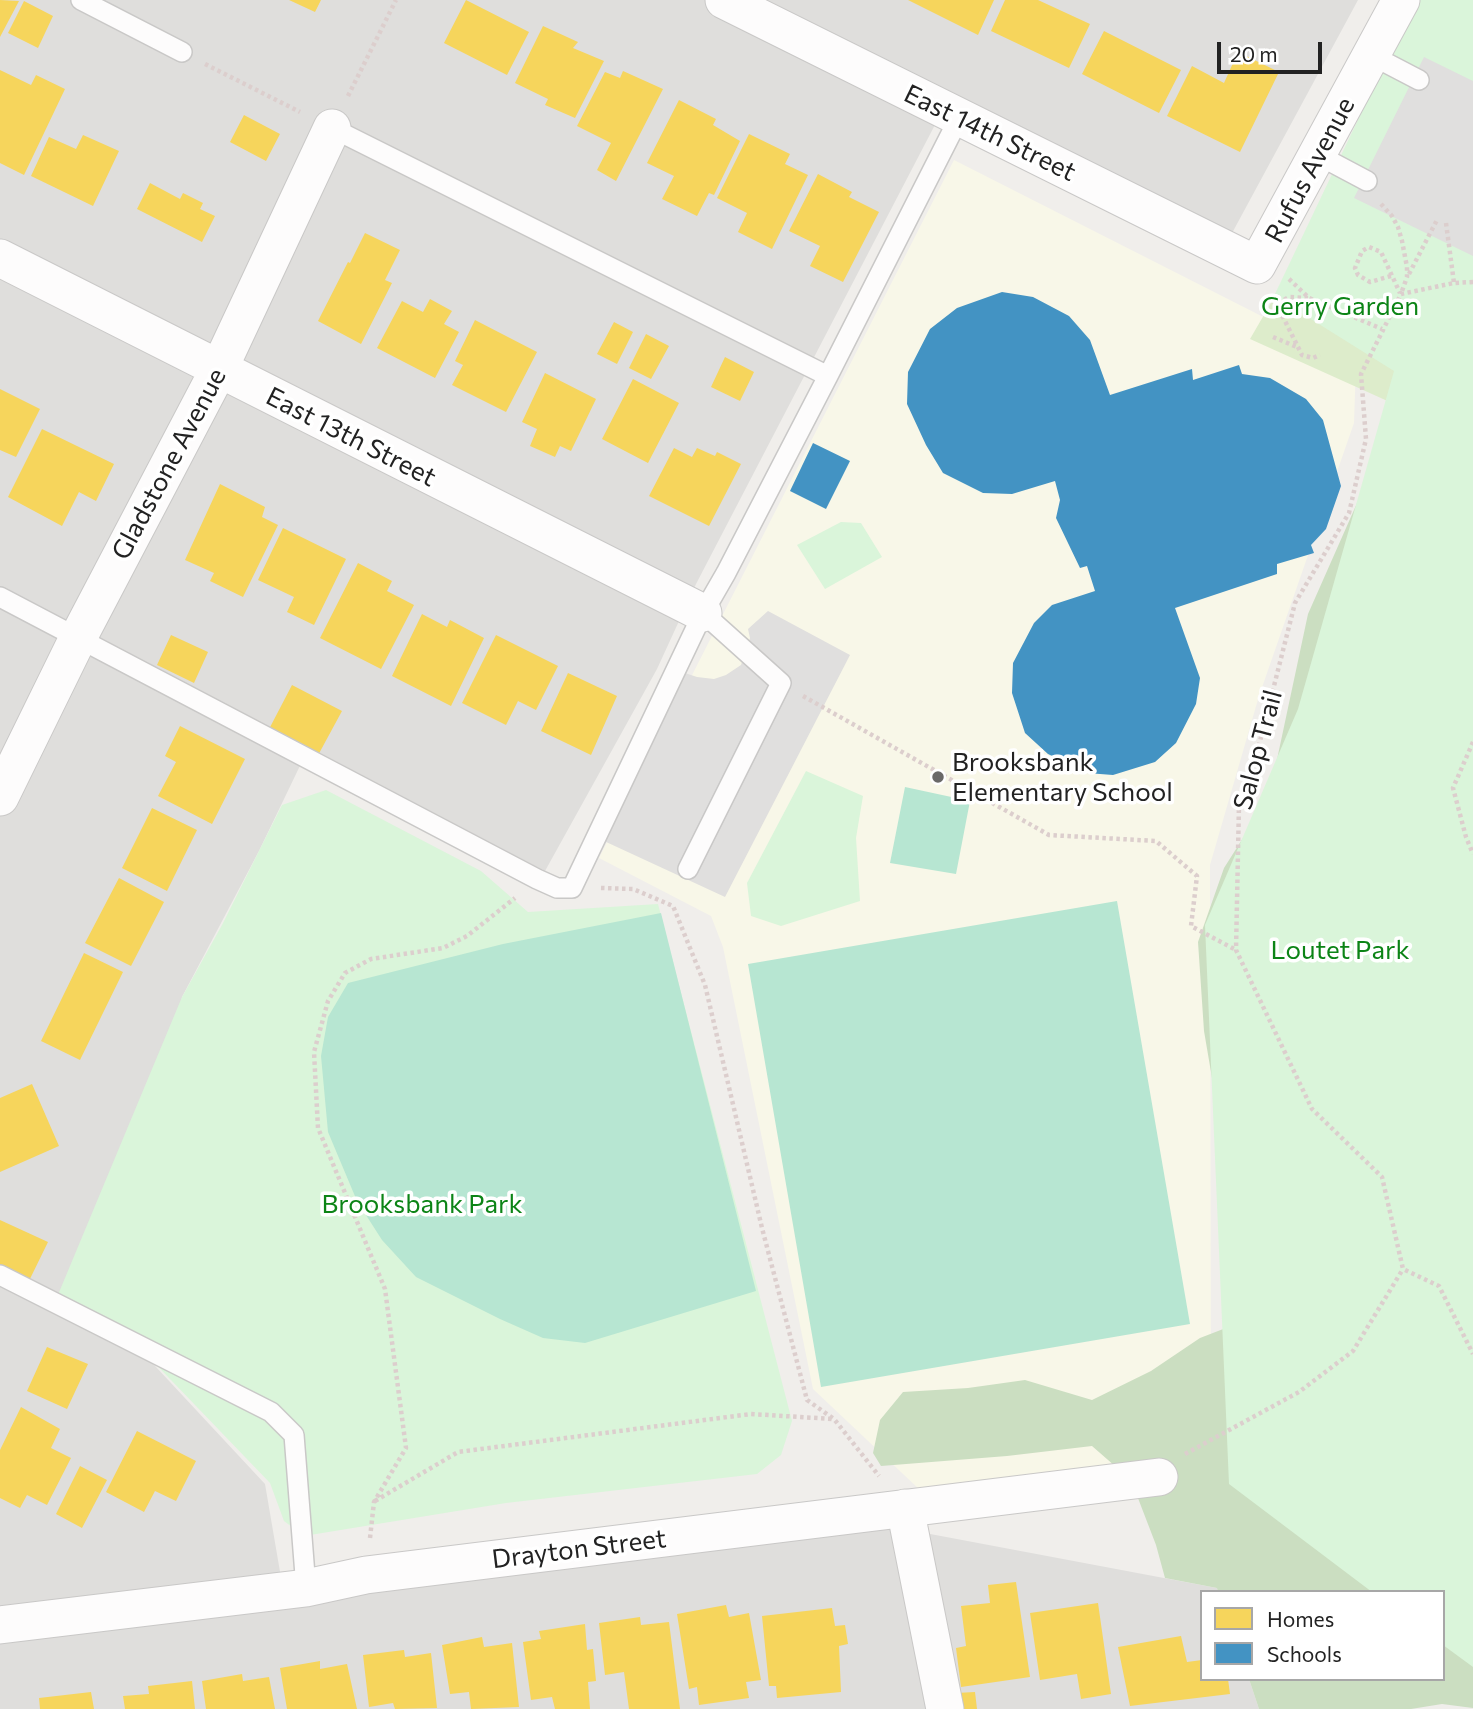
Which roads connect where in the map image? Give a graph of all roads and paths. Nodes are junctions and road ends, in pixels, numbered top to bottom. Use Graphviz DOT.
graph roads {
  1 [pos="81,0"];
  2 [pos="396,0"];
  3 [pos="724,0"];
  4 [pos="1401,0"];
  5 [pos="182,52"];
  6 [pos="1371,55"];
  7 [pos="1419,80"];
  8 [pos="959,118"];
  9 [pos="332,128"];
  10 [pos="1333,163"];
  11 [pos="1367,181"];
  12 [pos="1438,218"];
  13 [pos="1446,223"];
  14 [pos="0,258"];
  15 [pos="1259,262"];
  16 [pos="1391,276"];
  17 [pos="1406,278"];
  18 [pos="1473,282"];
  19 [pos="1454,283"];
  20 [pos="1401,293"];
  21 [pos="1308,298"];
  22 [pos="1382,329"];
  23 [pos="1273,337"];
  24 [pos="1298,347"];
  25 [pos="1320,355"];
  26 [pos="219,369"];
  27 [pos="828,376"];
  28 [pos="0,597"];
  29 [pos="703,613"];
  30 [pos="79,636"];
  31 [pos="781,683"];
  32 [pos="1473,742"];
  33 [pos="0,797"];
  34 [pos="1473,854"];
  35 [pos="688,869"];
  36 [pos="537,879"];
  37 [pos="572,888"];
  38 [pos="1236,950"];
  39 [pos="1403,1269"];
  40 [pos="0,1275"];
  41 [pos="1473,1353"];
  42 [pos="834,1419"];
  43 [pos="1159,1477"];
  44 [pos="374,1502"];
  45 [pos="905,1508"];
  46 [pos="366,1575"];
  47 [pos="306,1588"];
  48 [pos="0,1625"];
  49 [pos="945,1709"];
  1 -- 5 [label="lane"];
  2 -- 9 [label="path"];
  3 -- 8 [label="street, East 14th Street"];
  4 -- 6 [label="street, Rufus Avenue"];
  5 -- 9 [label="path"];
  6 -- 7 [label="lane"];
  6 -- 10 [label="street, Rufus Avenue"];
  8 -- 15 [label="street, East 14th Street"];
  8 -- 27 [label="lane"];
  9 -- 26 [label="street, Gladstone Avenue"];
  9 -- 27 [label="lane"];
  10 -- 11 [label="lane"];
  10 -- 15 [label="street, Rufus Avenue"];
  10 -- 17 [label="path"];
  12 -- 17 [label="path, Salop Trail"];
  13 -- 19 [label="path"];
  14 -- 26 [label="street, East 13th Street"];
  15 -- 21 [label="path"];
  16 -- 16 [label="path"];
  16 -- 20 [label="path"];
  17 -- 20 [label="path, Salop Trail"];
  18 -- 19 [label="path"];
  19 -- 20 [label="path"];
  20 -- 22 [label="path, Salop Trail"];
  21 -- 22 [label="path"];
  21 -- 24 [label="path"];
  22 -- 38 [label="path, Salop Trail"];
  23 -- 24 [label="path"];
  24 -- 25 [label="path"];
  26 -- 29 [label="street, East 13th Street"];
  26 -- 30 [label="street, Gladstone Avenue"];
  27 -- 29 [label="lane"];
  28 -- 30 [label="lane"];
  29 -- 31 [label="lane"];
  29 -- 37 [label="lane"];
  30 -- 33 [label="street, Gladstone Avenue"];
  30 -- 36 [label="lane"];
  31 -- 35 [label="lane"];
  31 -- 38 [label="path"];
  32 -- 34 [label="path"];
  36 -- 37 [label="lane"];
  36 -- 44 [label="path"];
  37 -- 42 [label="path"];
  38 -- 39 [label="path, Salop Trail"];
  39 -- 41 [label="path"];
  39 -- 43 [label="path"];
  40 -- 47 [label="lane"];
  42 -- 44 [label="path"];
  42 -- 45 [label="path"];
  43 -- 45 [label="street, Drayton Street"];
  44 -- 46 [label="path"];
  45 -- 46 [label="street, Drayton Street"];
  45 -- 49 [label="street"];
  46 -- 47 [label="street, Drayton Street"];
  47 -- 48 [label="street, Drayton Street"];
}
